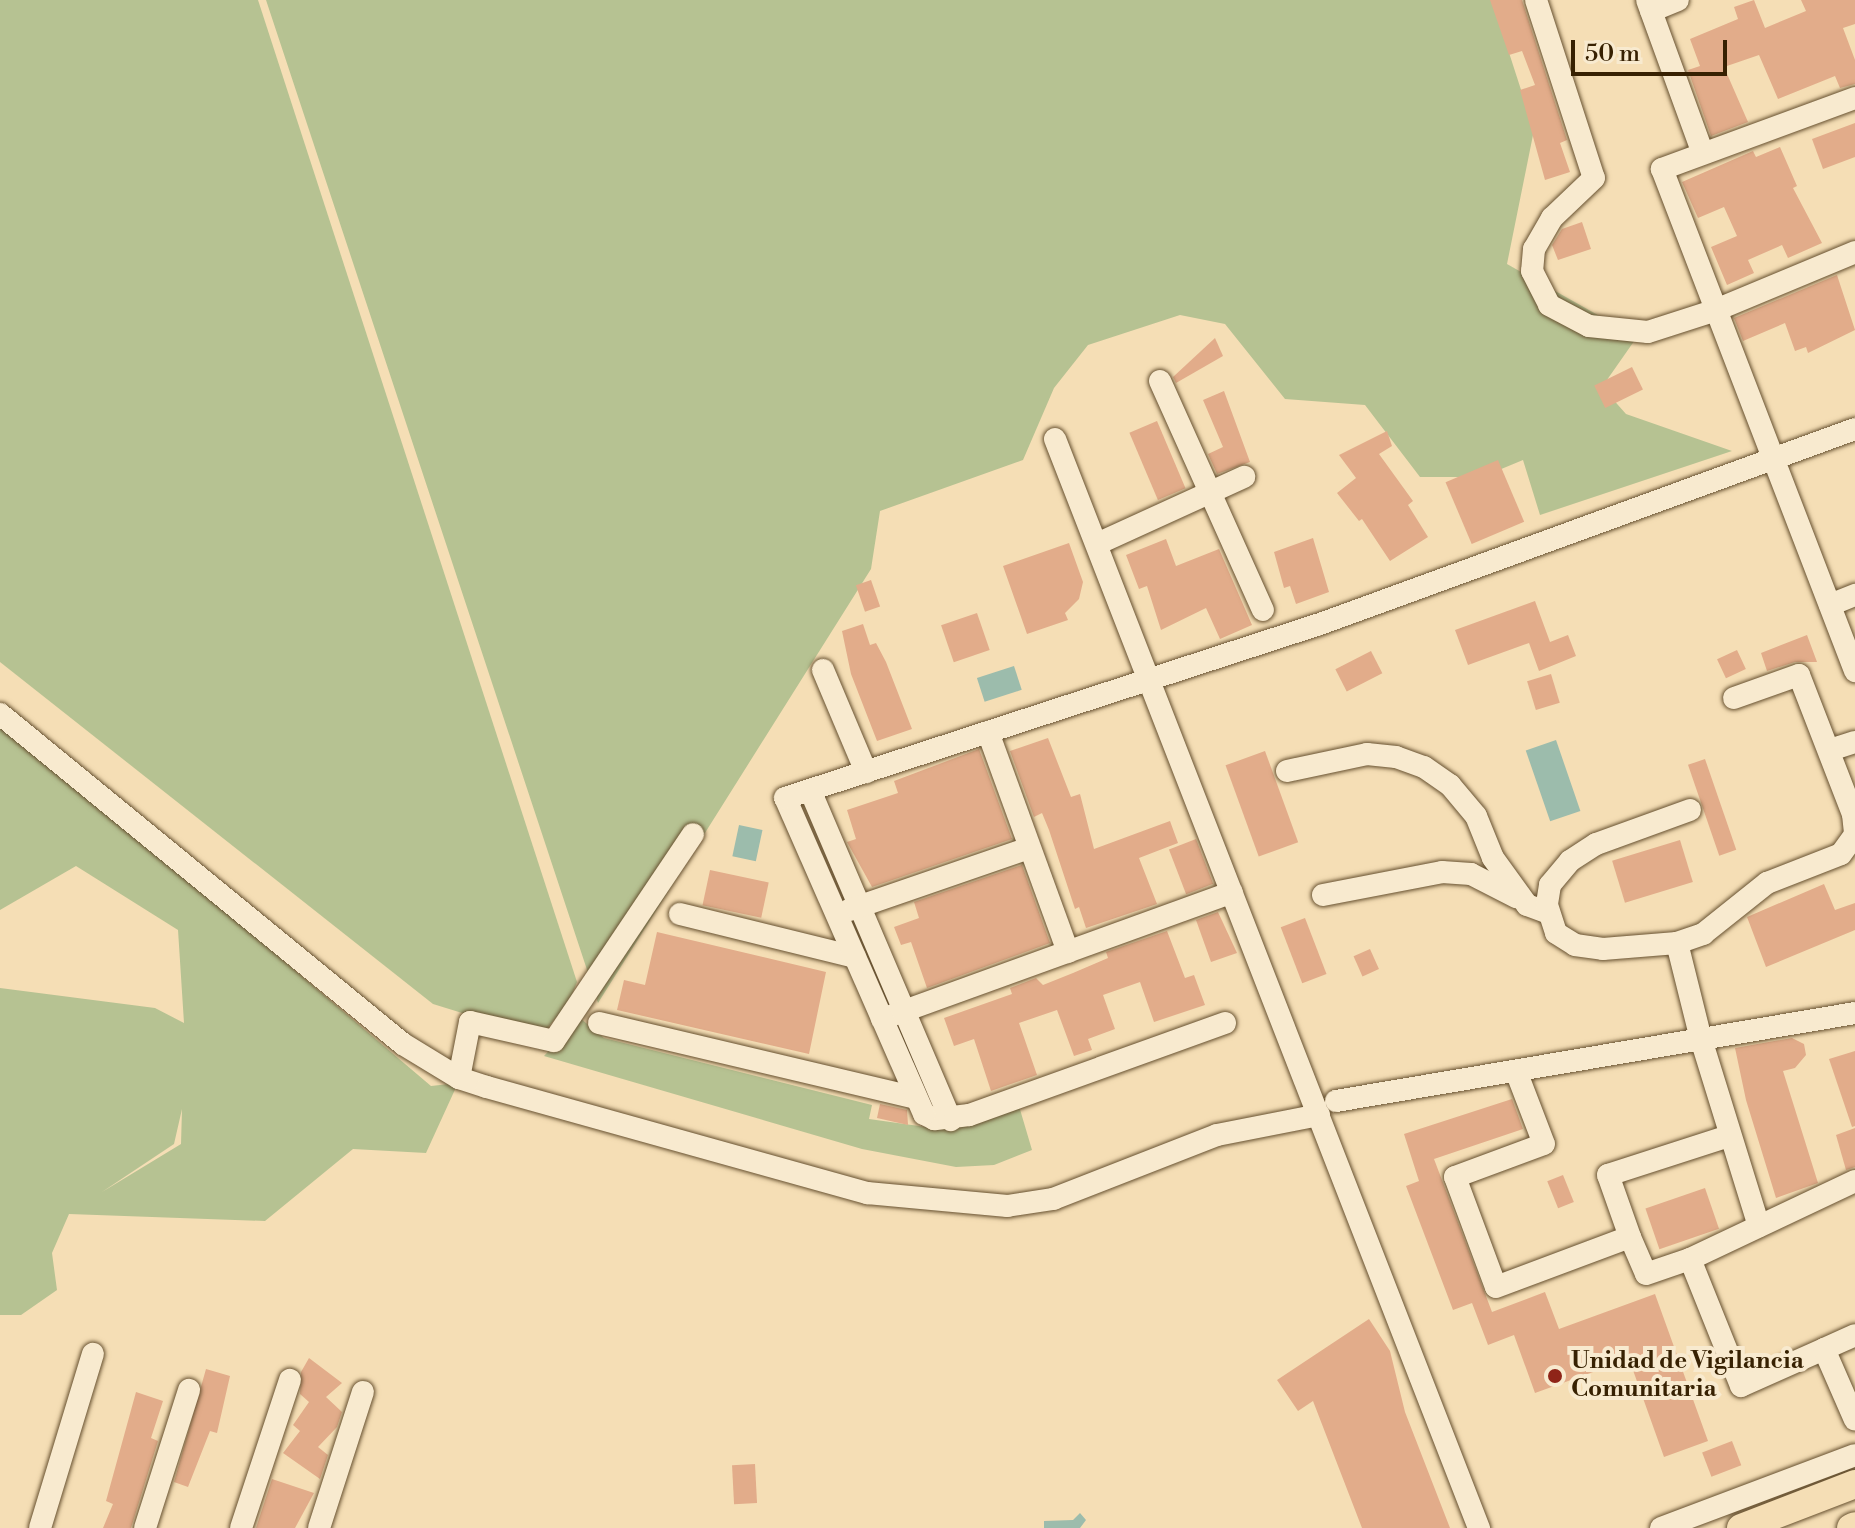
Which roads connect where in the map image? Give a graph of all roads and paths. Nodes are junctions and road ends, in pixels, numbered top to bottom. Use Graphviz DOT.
graph roads {
  1 [pos="1536,0"];
  2 [pos="1678,0"];
  3 [pos="1649,6"];
  4 [pos="1855,98"];
  5 [pos="1702,151"];
  6 [pos="1855,252"];
  7 [pos="1716,310"];
  8 [pos="1160,381"];
  9 [pos="1855,429"];
  10 [pos="1055,439"];
  11 [pos="1776,462"];
  12 [pos="1244,477"];
  13 [pos="1211,492"];
  14 [pos="1097,544"];
  15 [pos="1855,595"];
  16 [pos="1830,605"];
  17 [pos="1263,610"];
  18 [pos="823,670"];
  19 [pos="1855,671"];
  20 [pos="1150,677"];
  21 [pos="1734,698"];
  22 [pos="0,714"];
  23 [pos="988,732"];
  24 [pos="1855,742"];
  25 [pos="1830,750"];
  26 [pos="1287,771"];
  27 [pos="866,772"];
  28 [pos="810,790"];
  29 [pos="1690,810"];
  30 [pos="693,834"];
  31 [pos="1855,835"];
  32 [pos="1029,848"];
  33 [pos="1232,892"];
  34 [pos="1323,895"];
  35 [pos="1527,905"];
  36 [pos="860,907"];
  37 [pos="1549,913"];
  38 [pos="680,914"];
  39 [pos="836,914"];
  40 [pos="1677,943"];
  41 [pos="1068,952"];
  42 [pos="855,957"];
  43 [pos="905,1011"];
  44 [pos="1855,1013"];
  45 [pos="882,1019"];
  46 [pos="599,1023"];
  47 [pos="1225,1023"];
  48 [pos="1701,1039"];
  49 [pos="1516,1071"];
  50 [pos="460,1073"];
  51 [pos="916,1098"];
  52 [pos="1324,1107"];
  53 [pos="951,1120"];
  54 [pos="1729,1136"];
  55 [pos="1855,1181"];
  56 [pos="1759,1226"];
  57 [pos="1630,1237"];
  58 [pos="1690,1259"];
  59 [pos="1855,1335"];
  60 [pos="1824,1349"];
  61 [pos="93,1354"];
  62 [pos="290,1380"];
  63 [pos="189,1390"];
  64 [pos="363,1392"];
  65 [pos="1855,1420"];
  66 [pos="1855,1455"];
  67 [pos="1855,1484"];
  68 [pos="40,1528"];
  69 [pos="145,1528"];
  70 [pos="241,1528"];
  71 [pos="319,1528"];
  72 [pos="1479,1528"];
  73 [pos="1661,1528"];
  74 [pos="1741,1528"];
  1 -- 7 [label="street"];
  2 -- 3 [label="street"];
  3 -- 5 [label="street"];
  4 -- 5 [label="street"];
  5 -- 7 [label="street"];
  6 -- 7 [label="street"];
  7 -- 11 [label="street"];
  8 -- 13 [label="street"];
  9 -- 11 [label="street"];
  10 -- 14 [label="street"];
  11 -- 16 [label="street"];
  11 -- 20 [label="street"];
  12 -- 13 [label="street"];
  13 -- 14 [label="street"];
  13 -- 17 [label="street"];
  14 -- 20 [label="street"];
  15 -- 16 [label="street"];
  16 -- 19 [label="street"];
  18 -- 27 [label="street"];
  20 -- 23 [label="street"];
  20 -- 33 [label="street"];
  21 -- 25 [label="street"];
  22 -- 50 [label="street"];
  23 -- 27 [label="street"];
  23 -- 32 [label="street"];
  24 -- 25 [label="street"];
  25 -- 31 [label="street"];
  26 -- 35 [label="street"];
  27 -- 28 [label="street"];
  28 -- 36 [label="street"];
  28 -- 39 [label="street"];
  29 -- 37 [label="street"];
  30 -- 50 [label="street"];
  31 -- 40 [label="street"];
  32 -- 36 [label="street"];
  32 -- 41 [label="street"];
  33 -- 41 [label="street"];
  33 -- 52 [label="street"];
  34 -- 35 [label="street"];
  35 -- 37 [label="street"];
  36 -- 39 [label="street"];
  36 -- 43 [label="street"];
  37 -- 40 [label="street"];
  38 -- 42 [label="street"];
  39 -- 42 [label="street"];
  40 -- 48 [label="street"];
  41 -- 43 [label="street"];
  42 -- 45 [label="street"];
  43 -- 45 [label="street"];
  43 -- 53 [label="street"];
  44 -- 48 [label="street"];
  45 -- 51 [label="street"];
  46 -- 51 [label="street"];
  47 -- 53 [label="street"];
  48 -- 49 [label="street"];
  48 -- 54 [label="street"];
  49 -- 52 [label="street"];
  49 -- 57 [label="street"];
  50 -- 52 [label="street"];
  51 -- 53 [label="street"];
  52 -- 72 [label="street"];
  54 -- 56 [label="street"];
  54 -- 57 [label="street"];
  55 -- 56 [label="street"];
  56 -- 58 [label="street"];
  57 -- 58 [label="street"];
  58 -- 60 [label="street"];
  59 -- 60 [label="street"];
  60 -- 65 [label="street"];
  61 -- 68 [label="street"];
  62 -- 70 [label="street"];
  63 -- 69 [label="street"];
  64 -- 71 [label="street"];
  66 -- 73 [label="street"];
  67 -- 74 [label="main road"];
}
